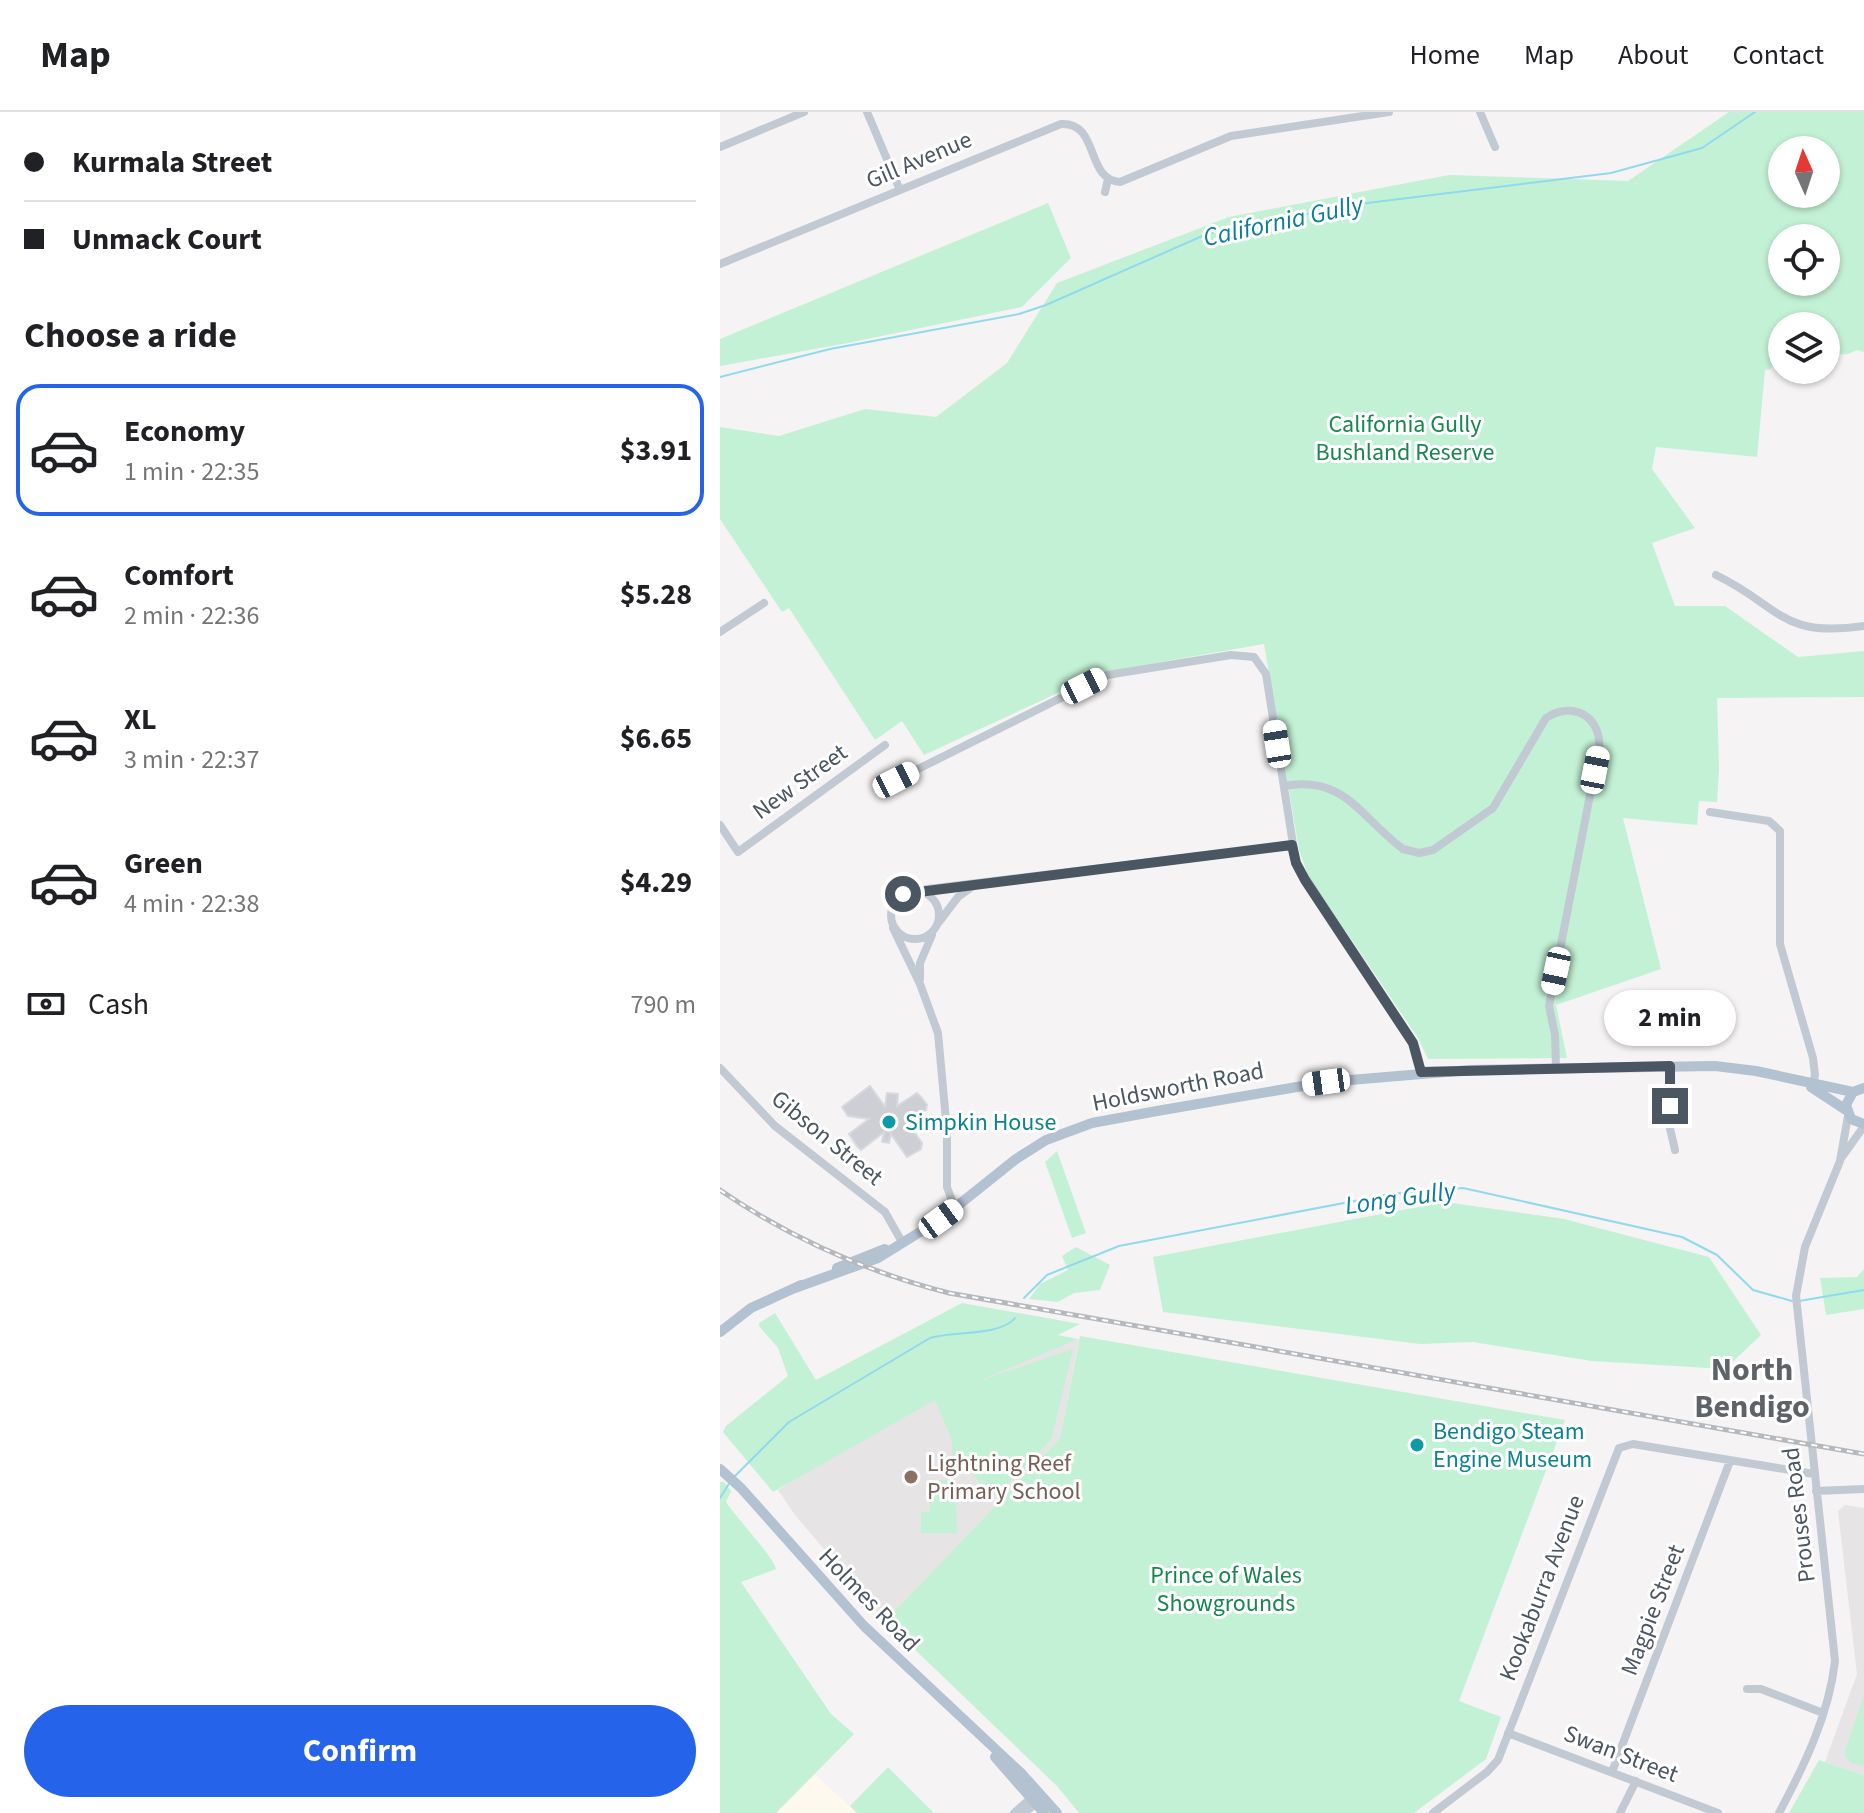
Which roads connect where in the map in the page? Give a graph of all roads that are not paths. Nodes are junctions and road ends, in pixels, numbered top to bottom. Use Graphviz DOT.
graph roads {
  1 [pos="867,112"];
  2 [pos="1389,112"];
  3 [pos="1480,112"];
  4 [pos="799,113"];
  5 [pos="720,147"];
  6 [pos="1495,147"];
  7 [pos="1108,179"];
  8 [pos="900,190"];
  9 [pos="1105,192"];
  10 [pos="720,264"];
  11 [pos="1716,575"];
  12 [pos="764,603"];
  13 [pos="1864,626"];
  14 [pos="720,632"];
  15 [pos="885,745"];
  16 [pos="896,780"];
  17 [pos="1284,786"];
  18 [pos="1710,812"];
  19 [pos="720,825"];
  20 [pos="1292,845"];
  21 [pos="985,882"];
  22 [pos="920,890"];
  23 [pos="936,927"];
  24 [pos="893,928"];
  25 [pos="920,984"];
  26 [pos="1670,1066"];
  27 [pos="720,1068"];
  28 [pos="1556,1069"];
  29 [pos="1421,1072"];
  30 [pos="1813,1086"];
  31 [pos="1861,1089"];
  32 [pos="1847,1112"];
  33 [pos="1864,1125"];
  34 [pos="1675,1150"];
  35 [pos="1840,1161"];
  36 [pos="955,1209"];
  37 [pos="902,1242"];
  38 [pos="720,1332"];
  39 [pos="720,1458"];
  40 [pos="1730,1461"];
  41 [pos="1814,1474"];
  42 [pos="732,1478"];
  43 [pos="1864,1489"];
  44 [pos="1816,1491"];
  45 [pos="1747,1689"];
  46 [pos="1823,1713"];
  47 [pos="1508,1733"];
  48 [pos="1612,1772"];
  49 [pos="1636,1781"];
  50 [pos="1038,1798"];
  51 [pos="1014,1813"];
  52 [pos="1023,1813"];
  53 [pos="1044,1813"];
  54 [pos="1057,1813"];
  55 [pos="1433,1813"];
  56 [pos="1620,1813"];
  57 [pos="1718,1813"];
  58 [pos="1779,1813"];
  1 -- 8 [label="street"];
  2 -- 7 [label="street"];
  3 -- 6 [label="street"];
  4 -- 5 [label="street"];
  7 -- 8 [label="street, Gill Avenue"];
  7 -- 9 [label="street"];
  8 -- 10 [label="street, Gill Avenue"];
  11 -- 13 [label="street"];
  12 -- 14 [label="street"];
  15 -- 19 [label="street, New Street"];
  16 -- 17 [label="street"];
  17 -- 20 [label="street"];
  17 -- 28 [label="street"];
  18 -- 30 [label="street"];
  20 -- 21 [label="street"];
  20 -- 29 [label="street"];
  21 -- 22 [label="street"];
  21 -- 23 [label="street"];
  22 -- 23 [label="street"];
  22 -- 24 [label="street"];
  23 -- 24 [label="street"];
  23 -- 25 [label="street"];
  24 -- 25 [label="street"];
  25 -- 36 [label="street"];
  26 -- 28 [label="main road, Holdsworth Road"];
  26 -- 30 [label="main road, Holdsworth Road"];
  26 -- 34 [label="street"];
  27 -- 37 [label="street, Gibson Street"];
  28 -- 29 [label="main road, Holdsworth Road"];
  29 -- 36 [label="main road, Holdsworth Road"];
  30 -- 31 [label="main road, Holdsworth Road"];
  30 -- 32 [label="main road, Holdsworth Road"];
  31 -- 32 [label="main road"];
  32 -- 33 [label="main road, Holdsworth Road"];
  32 -- 35 [label="street, Prouses Road"];
  33 -- 35 [label="street, Prouses Road"];
  35 -- 41 [label="street, Prouses Road"];
  36 -- 37 [label="main road, Holdsworth Road"];
  37 -- 38 [label="main road, Holdsworth Road"];
  39 -- 42 [label="main road, Holmes Road"];
  40 -- 41 [label="street, Kookaburra Avenue"];
  40 -- 47 [label="street, Kookaburra Avenue"];
  40 -- 48 [label="street, Magpie Street"];
  41 -- 44 [label="street, Prouses Road"];
  42 -- 50 [label="main road, Holmes Road"];
  43 -- 44 [label="street"];
  44 -- 46 [label="street, Prouses Road"];
  45 -- 46 [label="street"];
  46 -- 58 [label="street, Prouses Road"];
  47 -- 48 [label="street, Swan Street"];
  47 -- 55 [label="street, Kookaburra Avenue"];
  48 -- 49 [label="street, Swan Street"];
  49 -- 56 [label="street"];
  49 -- 57 [label="street, Swan Street"];
  50 -- 51 [label="street"];
  50 -- 52 [label="street"];
  50 -- 53 [label="main road, Holmes Road"];
  50 -- 54 [label="main road, Holmes Road"];
}
